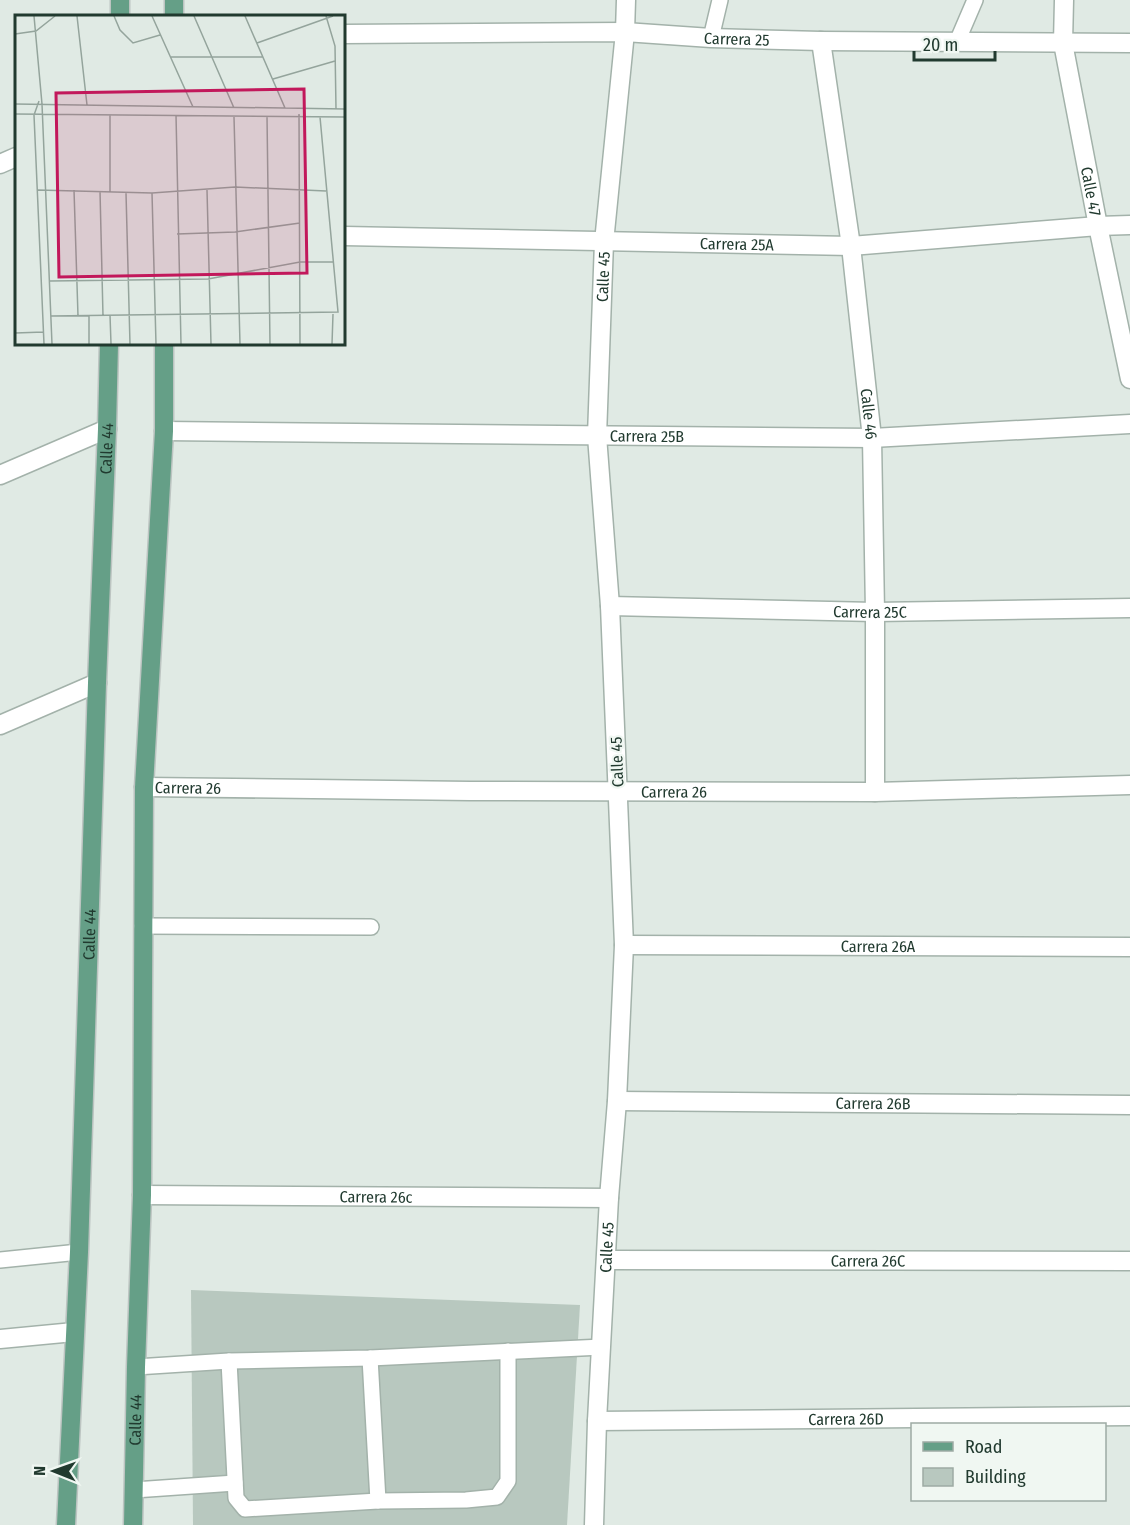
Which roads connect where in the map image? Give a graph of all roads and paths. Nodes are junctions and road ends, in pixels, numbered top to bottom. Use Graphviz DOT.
graph roads {
  1 [pos="626,0"];
  2 [pos="720,0"];
  3 [pos="975,0"];
  4 [pos="1064,0"];
  5 [pos="625,32"];
  6 [pos="345,34"];
  7 [pos="711,38"];
  8 [pos="821,41"];
  9 [pos="957,42"];
  10 [pos="1064,43"];
  11 [pos="1130,43"];
  12 [pos="15,157"];
  13 [pos="0,164"];
  14 [pos="1130,225"];
  15 [pos="1098,226"];
  16 [pos="345,236"];
  17 [pos="604,242"];
  18 [pos="851,246"];
  19 [pos="109,345"];
  20 [pos="164,345"];
  21 [pos="1130,379"];
  22 [pos="1130,424"];
  23 [pos="107,429"];
  24 [pos="164,431"];
  25 [pos="597,436"];
  26 [pos="872,438"];
  27 [pos="0,475"];
  28 [pos="610,606"];
  29 [pos="1130,608"];
  30 [pos="875,612"];
  31 [pos="97,683"];
  32 [pos="0,725"];
  33 [pos="1130,785"];
  34 [pos="144,787"];
  35 [pos="618,791"];
  36 [pos="875,792"];
  37 [pos="142,926"];
  38 [pos="371,927"];
  39 [pos="624,945"];
  40 [pos="1130,946"];
  41 [pos="617,1101"];
  42 [pos="1130,1105"];
  43 [pos="142,1195"];
  44 [pos="609,1198"];
  45 [pos="79,1252"];
  46 [pos="0,1260"];
  47 [pos="607,1260"];
  48 [pos="1130,1261"];
  49 [pos="74,1332"];
  50 [pos="0,1339"];
  51 [pos="602,1347"];
  52 [pos="508,1351"];
  53 [pos="370,1358"];
  54 [pos="229,1361"];
  55 [pos="135,1367"];
  56 [pos="1130,1416"];
  57 [pos="597,1421"];
  58 [pos="235,1484"];
  59 [pos="134,1490"];
  60 [pos="378,1501"];
  61 [pos="66,1525"];
  62 [pos="133,1525"];
  63 [pos="594,1525"];
  1 -- 5 [label="street, Calle 45"];
  2 -- 7 [label="lane"];
  3 -- 9 [label="lane"];
  4 -- 10 [label="street, Calle 47"];
  5 -- 6 [label="street, Carrera 25"];
  5 -- 7 [label="street, Carrera 25"];
  5 -- 17 [label="street, Calle 45"];
  7 -- 8 [label="street, Carrera 25"];
  8 -- 9 [label="street, Carrera 25"];
  8 -- 18 [label="street, Calle 46"];
  9 -- 10 [label="street, Carrera 25"];
  10 -- 11 [label="street, Carrera 25"];
  10 -- 15 [label="street, Calle 47"];
  12 -- 13 [label="street"];
  14 -- 15 [label="street, Carrera 25A"];
  15 -- 18 [label="street, Carrera 25A"];
  15 -- 21 [label="street, Calle 47"];
  16 -- 17 [label="street, Carrera 25A"];
  17 -- 18 [label="street, Carrera 25A"];
  17 -- 25 [label="street, Calle 45"];
  18 -- 26 [label="street, Calle 46"];
  19 -- 23 [label="main road, Calle 44"];
  20 -- 24 [label="main road, Calle 44"];
  22 -- 26 [label="street, Carrera 25B"];
  23 -- 27 [label="street"];
  23 -- 31 [label="main road, Calle 44"];
  24 -- 25 [label="street, Carrera 25B"];
  24 -- 34 [label="main road, Calle 44"];
  25 -- 26 [label="street, Carrera 25B"];
  25 -- 28 [label="street, Calle 45"];
  26 -- 30 [label="street, Calle 46"];
  28 -- 30 [label="street, Carrera 25C"];
  28 -- 35 [label="street, Calle 45"];
  29 -- 30 [label="street, Carrera 25C"];
  30 -- 36 [label="street, Calle 46"];
  31 -- 32 [label="street"];
  31 -- 45 [label="main road, Calle 44"];
  33 -- 36 [label="street, Carrera 26"];
  34 -- 35 [label="street, Carrera 26"];
  34 -- 37 [label="main road, Calle 44"];
  35 -- 36 [label="street, Carrera 26"];
  35 -- 39 [label="street, Calle 45"];
  37 -- 38 [label="lane"];
  37 -- 43 [label="main road, Calle 44"];
  39 -- 40 [label="street, Carrera 26A"];
  39 -- 41 [label="street, Calle 45"];
  41 -- 42 [label="street, Carrera 26B"];
  41 -- 44 [label="street, Calle 45"];
  43 -- 44 [label="street, Carrera 26c"];
  43 -- 55 [label="main road, Calle 44"];
  44 -- 47 [label="street, Calle 45"];
  45 -- 46 [label="lane"];
  45 -- 49 [label="main road, Calle 44"];
  47 -- 48 [label="street, Carrera 26C"];
  47 -- 51 [label="street, Calle 45"];
  49 -- 50 [label="street"];
  49 -- 61 [label="main road, Calle 44"];
  51 -- 52 [label="lane"];
  51 -- 57 [label="street, Calle 45"];
  52 -- 53 [label="lane"];
  52 -- 60 [label="lane"];
  53 -- 54 [label="lane"];
  53 -- 60 [label="lane"];
  54 -- 55 [label="lane"];
  54 -- 58 [label="lane"];
  55 -- 59 [label="main road, Calle 44"];
  56 -- 57 [label="street, Carrera 26D"];
  57 -- 63 [label="street, Calle 45"];
  58 -- 59 [label="lane"];
  58 -- 60 [label="lane"];
  59 -- 62 [label="main road, Calle 44"];
}
